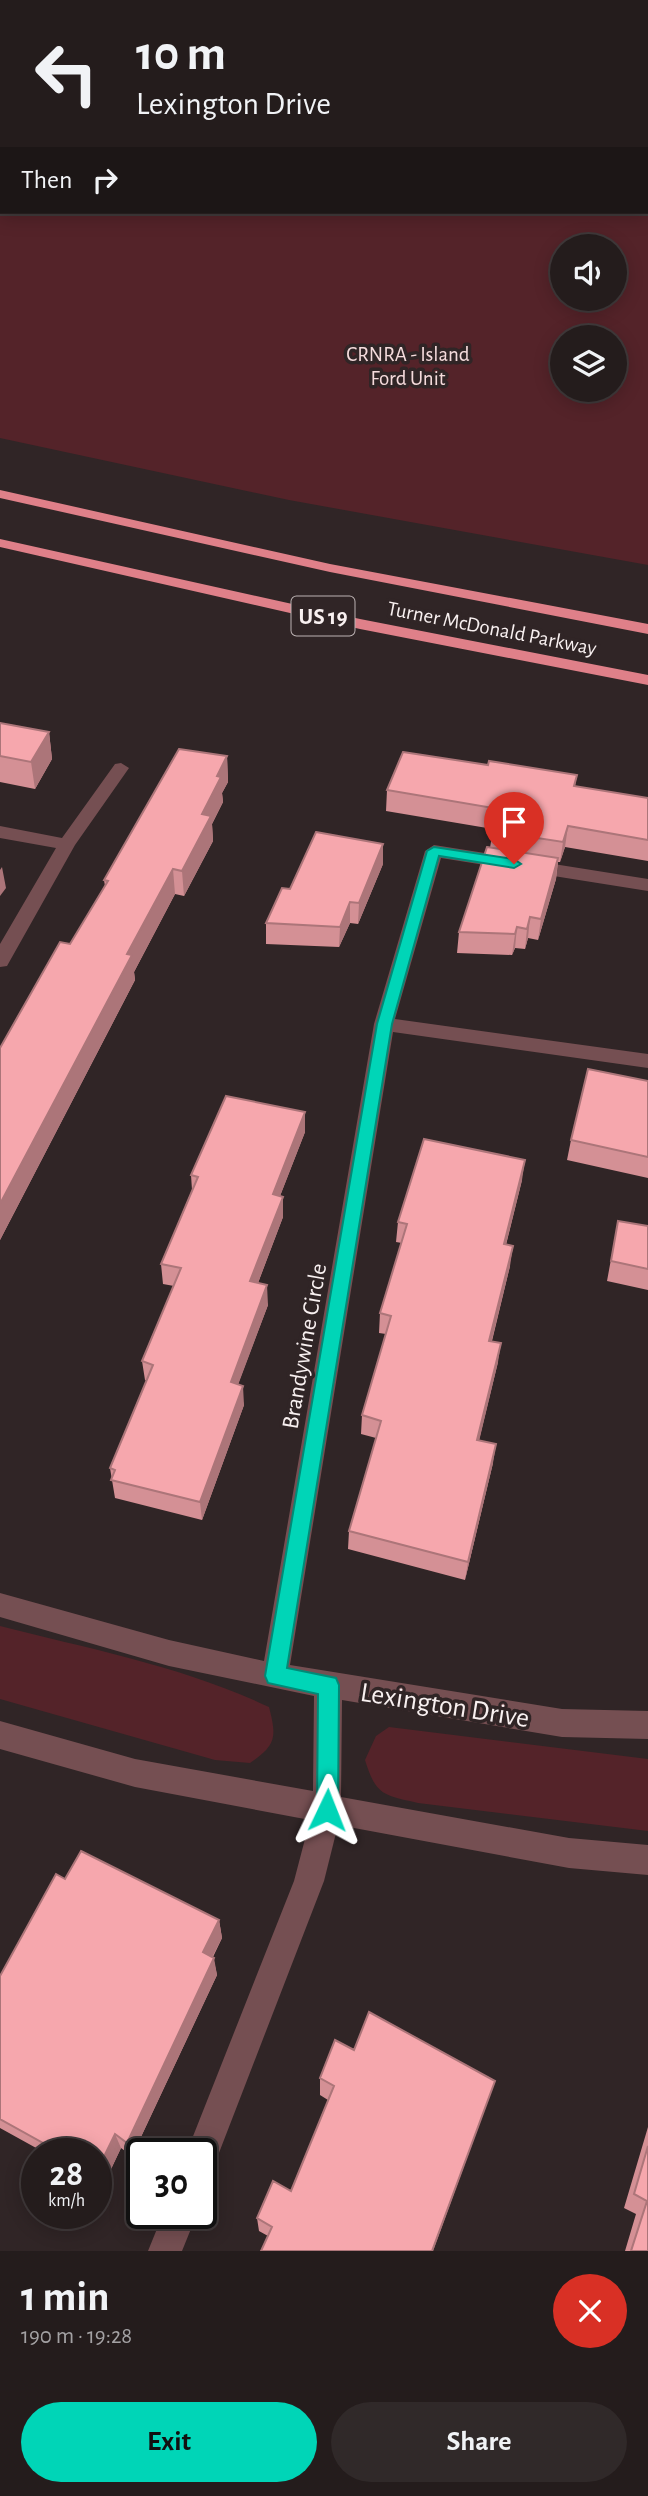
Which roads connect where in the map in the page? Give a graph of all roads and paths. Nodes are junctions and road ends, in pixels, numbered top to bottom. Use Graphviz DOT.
graph roads {
  1 [pos="0,494"];
  2 [pos="0,543"];
  3 [pos="648,629"];
  4 [pos="648,680"];
  5 [pos="121,768"];
  6 [pos="0,832"];
  7 [pos="67,844"];
  8 [pos="648,885"];
  9 [pos="0,961"];
  10 [pos="384,1024"];
  11 [pos="648,1061"];
  12 [pos="0,1605"];
  13 [pos="275,1676"];
  14 [pos="328,1685"];
  15 [pos="648,1726"];
  16 [pos="0,1735"];
  17 [pos="327,1810"];
  18 [pos="648,1860"];
  19 [pos="209,2138"];
  20 [pos="174,2229"];
  21 [pos="165,2251"];
  1 -- 3 [label="highway, Turner McDonald Parkway / US 19"];
  2 -- 4 [label="highway, Turner McDonald Parkway / US 19"];
  5 -- 7 [label="street"];
  6 -- 7 [label="street"];
  7 -- 9 [label="street"];
  8 -- 10 [label="street, Brandywine Circle"];
  10 -- 11 [label="street"];
  10 -- 13 [label="street, Brandywine Circle"];
  12 -- 13 [label="street, Lexington Drive"];
  13 -- 14 [label="street, Lexington Drive"];
  14 -- 15 [label="street, Lexington Drive"];
  14 -- 17 [label="street"];
  16 -- 17 [label="street"];
  17 -- 18 [label="street"];
  17 -- 19 [label="street"];
  20 -- 21 [label="street"];
}
